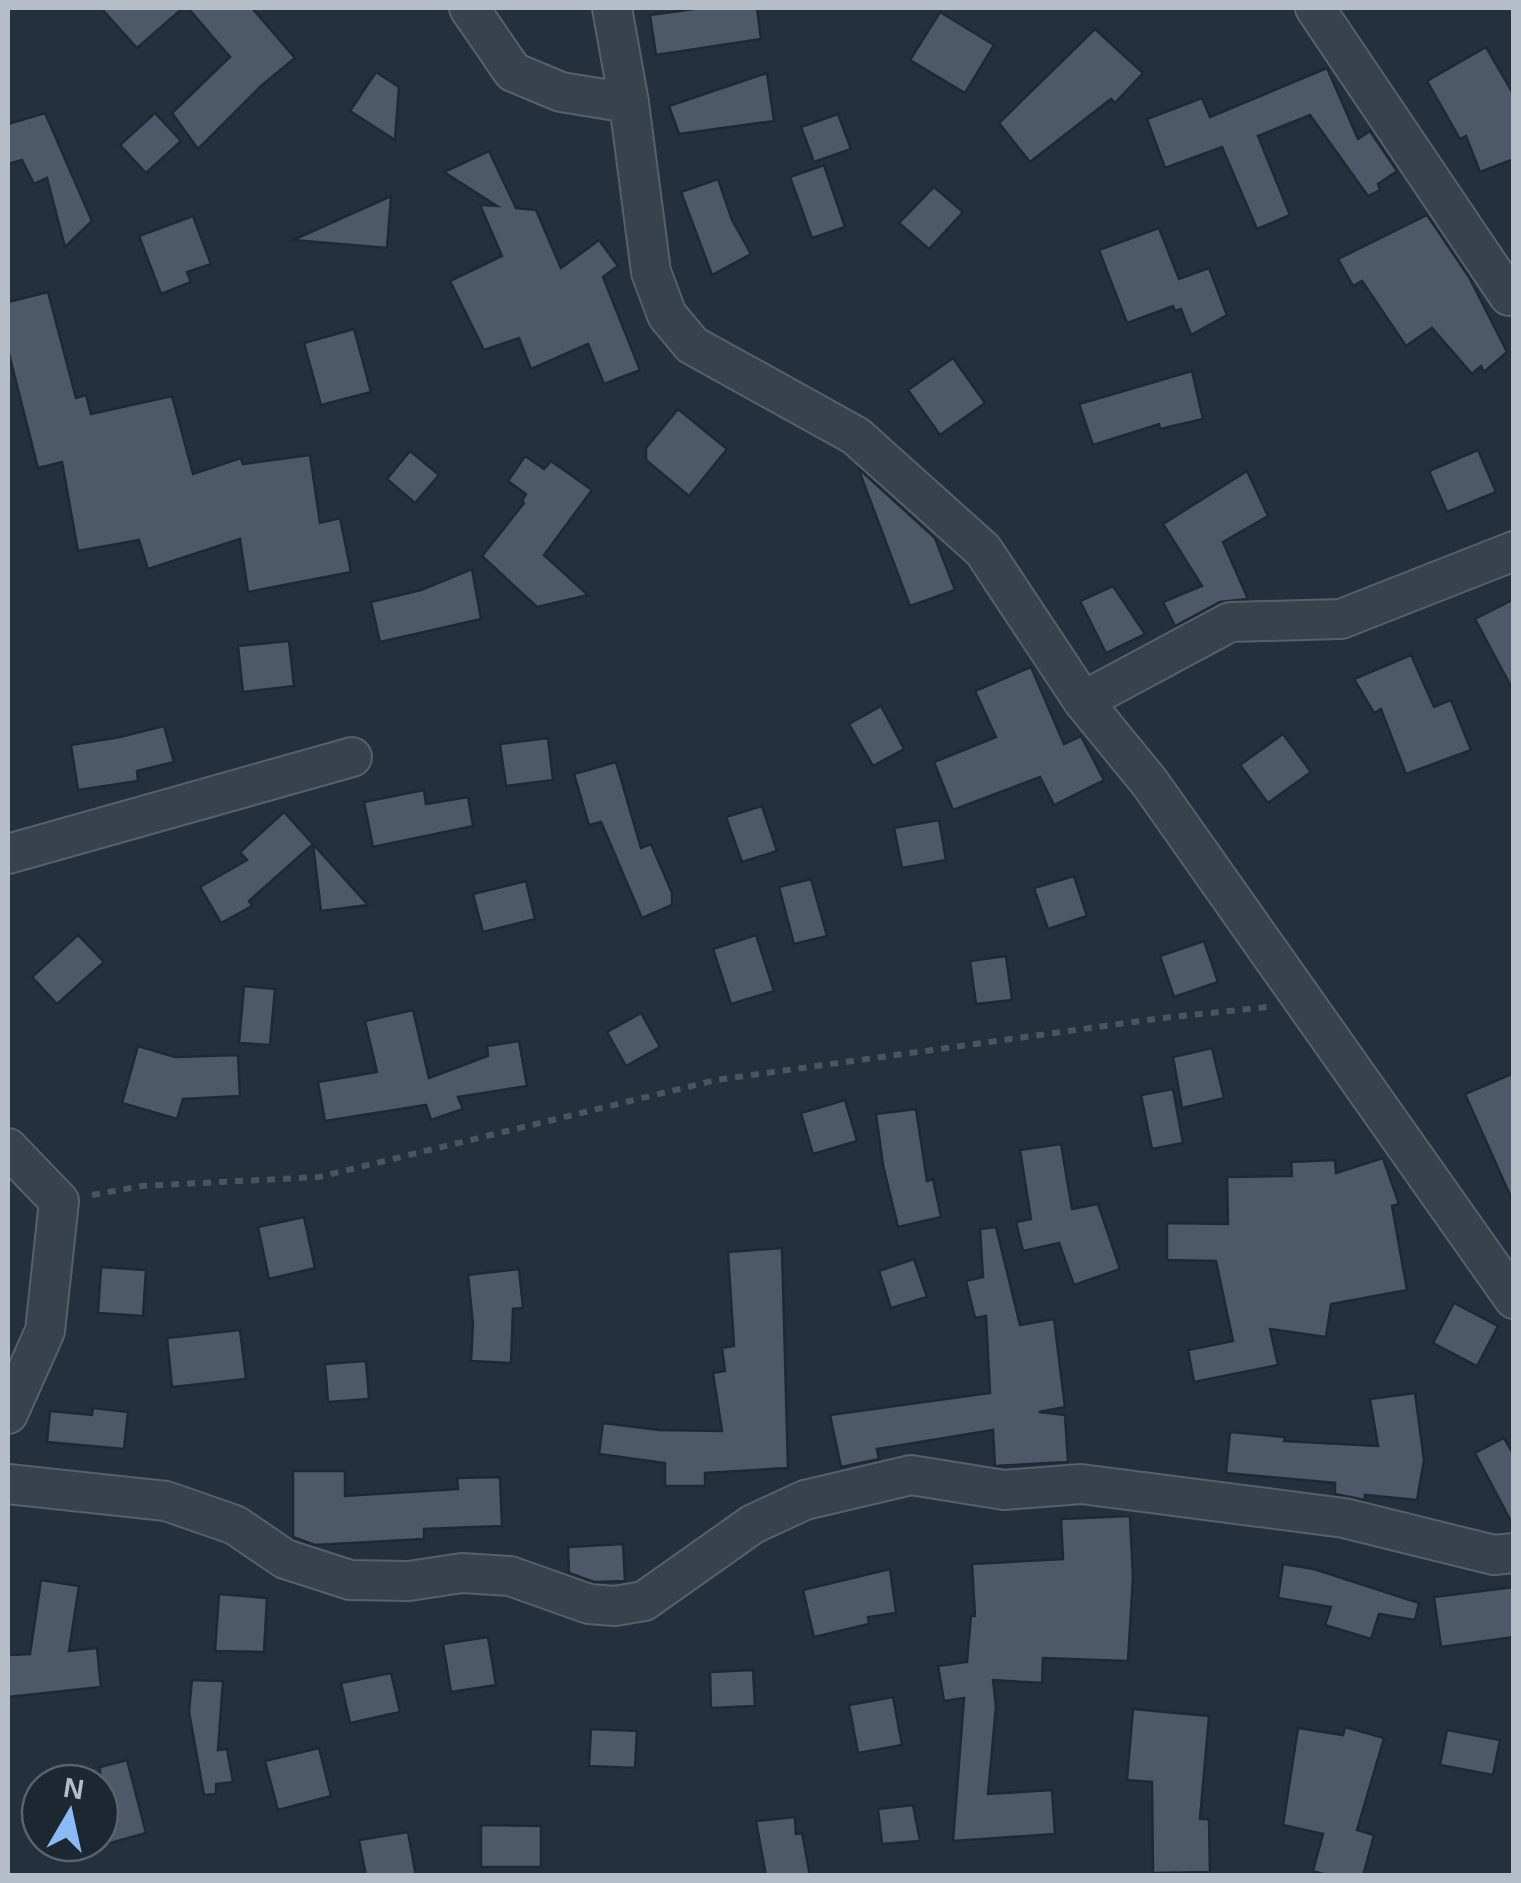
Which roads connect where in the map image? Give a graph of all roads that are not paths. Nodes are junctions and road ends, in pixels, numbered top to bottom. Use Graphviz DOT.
graph roads {
  1 [pos="469,8"];
  2 [pos="612,8"];
  3 [pos="1315,8"];
  4 [pos="629,103"];
  5 [pos="1509,296"];
  6 [pos="1514,551"];
  7 [pos="1083,701"];
  8 [pos="352,758"];
  9 [pos="8,854"];
  10 [pos="8,1148"];
  11 [pos="1514,1298"];
  12 [pos="8,1414"];
  13 [pos="8,1484"];
  14 [pos="1514,1552"];
  1 -- 4 [label="street"];
  2 -- 4 [label="street"];
  3 -- 5 [label="street"];
  4 -- 7 [label="street"];
  6 -- 7 [label="street"];
  7 -- 11 [label="street"];
  8 -- 9 [label="street"];
  10 -- 12 [label="street"];
  13 -- 14 [label="street"];
}
